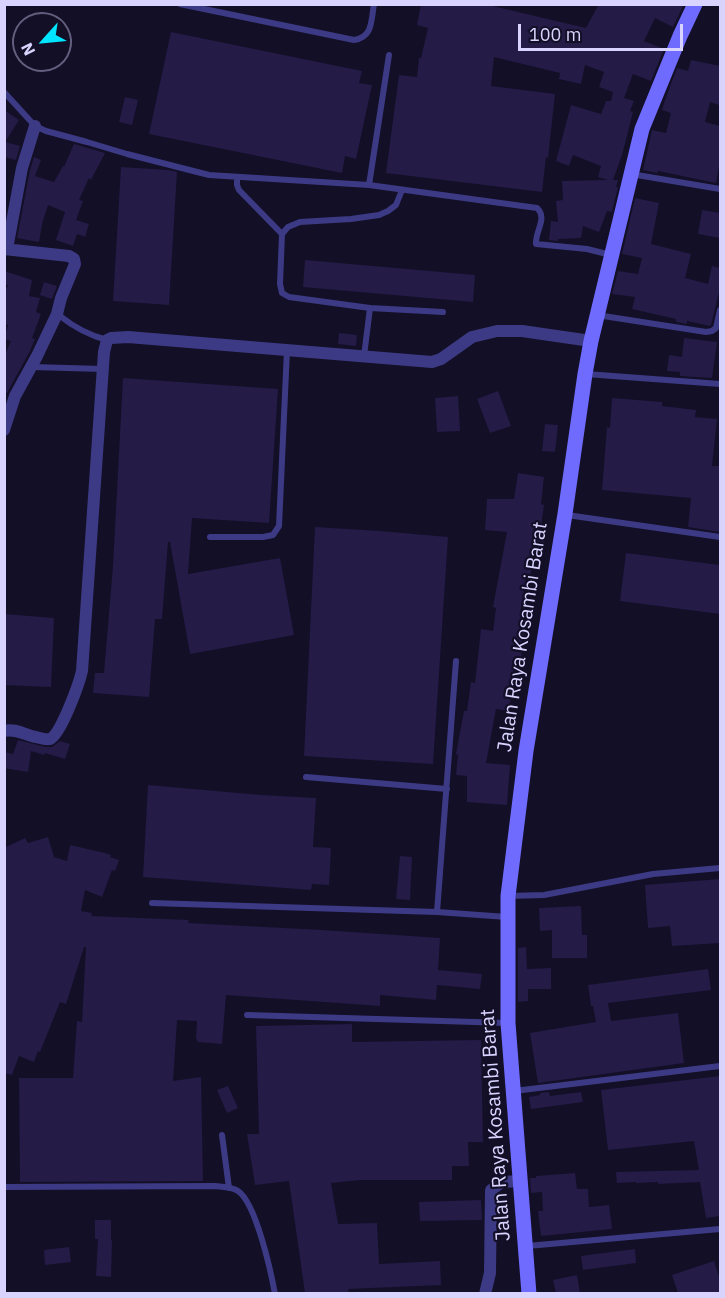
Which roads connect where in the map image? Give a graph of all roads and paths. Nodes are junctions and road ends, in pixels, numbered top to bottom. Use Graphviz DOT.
graph roads {
  1 [pos="180,4"];
  2 [pos="374,4"];
  3 [pos="695,4"];
  4 [pos="389,55"];
  5 [pos="4,92"];
  6 [pos="35,126"];
  7 [pos="630,174"];
  8 [pos="237,177"];
  9 [pos="369,185"];
  10 [pos="720,189"];
  11 [pos="402,190"];
  12 [pos="282,234"];
  13 [pos="6,249"];
  14 [pos="611,255"];
  15 [pos="370,308"];
  16 [pos="720,310"];
  17 [pos="443,312"];
  18 [pos="597,315"];
  19 [pos="60,316"];
  20 [pos="107,340"];
  21 [pos="591,341"];
  22 [pos="287,350"];
  23 [pos="364,356"];
  24 [pos="32,367"];
  25 [pos="103,369"];
  26 [pos="585,374"];
  27 [pos="720,384"];
  28 [pos="10,395"];
  29 [pos="4,430"];
  30 [pos="565,514"];
  31 [pos="210,537"];
  32 [pos="720,537"];
  33 [pos="456,661"];
  34 [pos="4,731"];
  35 [pos="306,777"];
  36 [pos="447,789"];
  37 [pos="720,868"];
  38 [pos="508,897"];
  39 [pos="152,903"];
  40 [pos="437,912"];
  41 [pos="507,917"];
  42 [pos="247,1015"];
  43 [pos="508,1023"];
  44 [pos="720,1066"];
  45 [pos="513,1091"];
  46 [pos="222,1135"];
  47 [pos="521,1181"];
  48 [pos="4,1187"];
  49 [pos="229,1188"];
  50 [pos="720,1229"];
  51 [pos="526,1246"];
  52 [pos="275,1293"];
  53 [pos="485,1293"];
  54 [pos="529,1293"];
  1 -- 2 [label="lane"];
  3 -- 7 [label="main road, Jalan Raya Kosambi Barat"];
  4 -- 9 [label="lane"];
  5 -- 6 [label="lane"];
  6 -- 8 [label="lane"];
  6 -- 13 [label="street"];
  7 -- 10 [label="lane"];
  7 -- 14 [label="main road, Jalan Raya Kosambi Barat"];
  8 -- 9 [label="lane"];
  8 -- 12 [label="lane"];
  9 -- 11 [label="lane"];
  11 -- 12 [label="lane"];
  11 -- 14 [label="lane"];
  12 -- 15 [label="lane"];
  13 -- 24 [label="street"];
  14 -- 18 [label="main road, Jalan Raya Kosambi Barat"];
  15 -- 17 [label="lane"];
  15 -- 23 [label="lane"];
  16 -- 18 [label="lane"];
  18 -- 21 [label="main road, Jalan Raya Kosambi Barat"];
  19 -- 20 [label="lane"];
  20 -- 22 [label="street"];
  20 -- 25 [label="street"];
  21 -- 23 [label="street"];
  21 -- 26 [label="main road, Jalan Raya Kosambi Barat"];
  22 -- 23 [label="street"];
  22 -- 31 [label="lane"];
  24 -- 25 [label="lane"];
  24 -- 28 [label="street"];
  25 -- 34 [label="street"];
  26 -- 27 [label="lane"];
  26 -- 30 [label="main road, Jalan Raya Kosambi Barat"];
  28 -- 29 [label="street"];
  30 -- 32 [label="lane"];
  30 -- 38 [label="main road, Jalan Raya Kosambi Barat"];
  33 -- 36 [label="lane"];
  35 -- 36 [label="lane"];
  36 -- 40 [label="lane"];
  37 -- 38 [label="lane"];
  38 -- 41 [label="main road, Jalan Raya Kosambi Barat"];
  39 -- 40 [label="lane"];
  40 -- 41 [label="lane"];
  41 -- 43 [label="main road, Jalan Raya Kosambi Barat"];
  42 -- 43 [label="lane"];
  43 -- 45 [label="main road, Jalan Raya Kosambi Barat"];
  44 -- 45 [label="lane"];
  45 -- 47 [label="main road, Jalan Raya Kosambi Barat"];
  46 -- 49 [label="lane"];
  47 -- 51 [label="main road, Jalan Raya Kosambi Barat"];
  47 -- 53 [label="street"];
  48 -- 49 [label="lane"];
  49 -- 52 [label="lane"];
  50 -- 51 [label="lane"];
  51 -- 54 [label="main road, Jalan Raya Kosambi Barat"];
}
